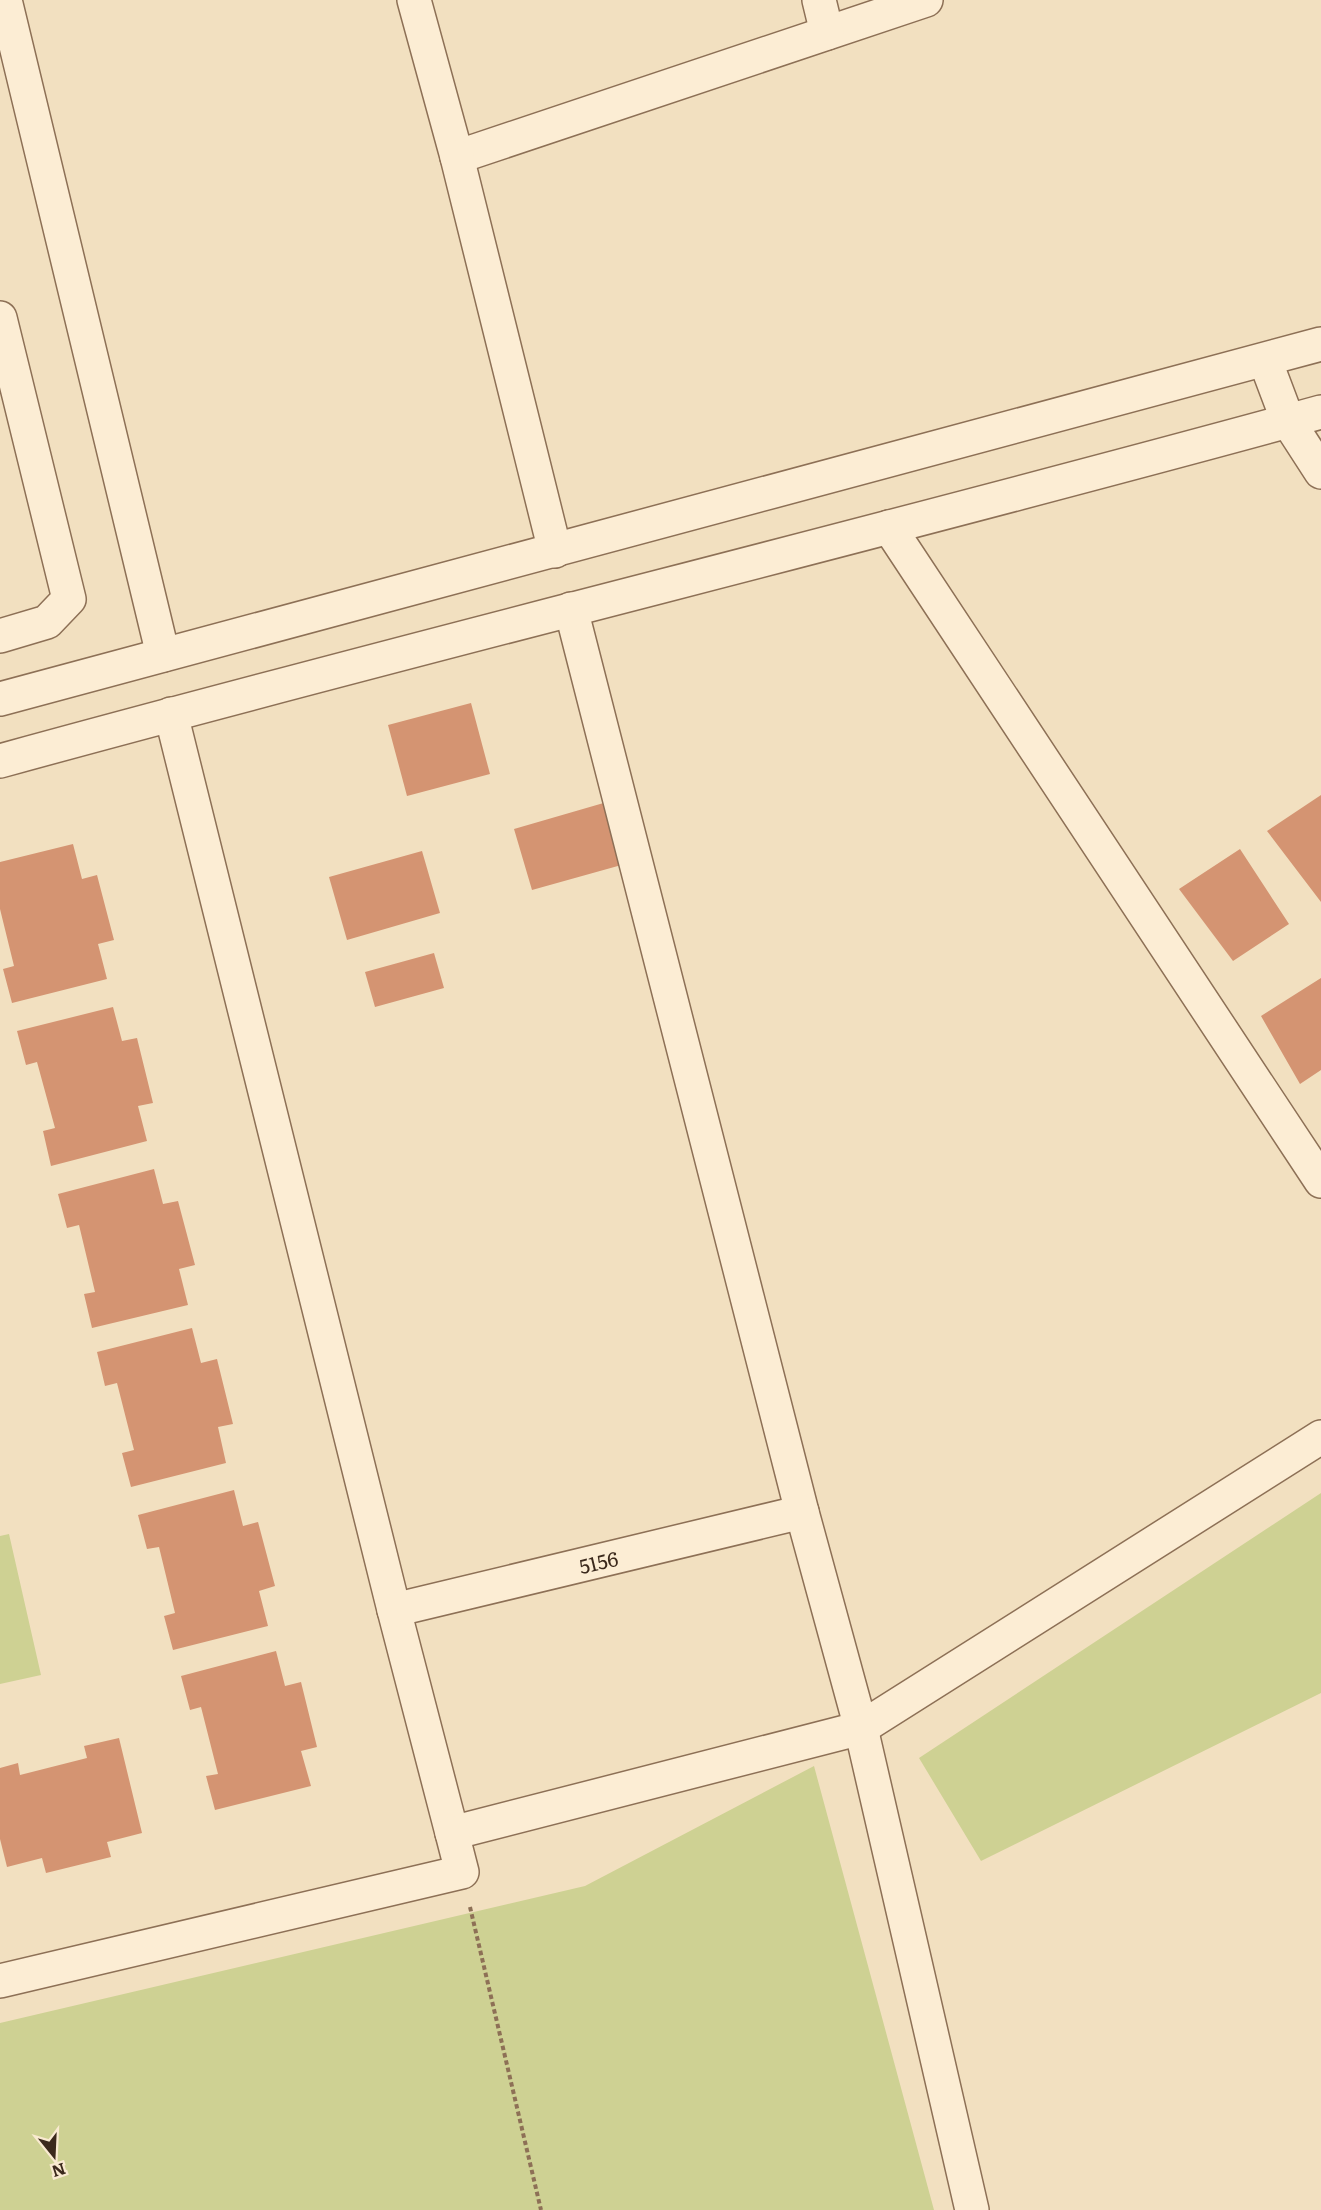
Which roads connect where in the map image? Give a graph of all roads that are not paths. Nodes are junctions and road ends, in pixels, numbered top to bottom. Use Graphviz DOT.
graph roads {
  1 [pos="5,0"];
  2 [pos="414,0"];
  3 [pos="819,0"];
  4 [pos="926,0"];
  5 [pos="827,33"];
  6 [pos="457,157"];
  7 [pos="0,318"];
  8 [pos="1321,344"];
  9 [pos="1265,360"];
  10 [pos="1321,412"];
  11 [pos="1288,421"];
  12 [pos="1321,472"];
  13 [pos="889,528"];
  14 [pos="555,550"];
  15 [pos="571,609"];
  16 [pos="0,636"];
  17 [pos="163,655"];
  18 [pos="0,699"];
  19 [pos="171,714"];
  20 [pos="0,761"];
  21 [pos="1321,1181"];
  22 [pos="1321,1437"];
  23 [pos="802,1512"];
  24 [pos="394,1610"];
  25 [pos="861,1728"];
  26 [pos="452,1833"];
  27 [pos="0,1981"];
  28 [pos="972,2210"];
  1 -- 17 [label="street"];
  2 -- 6 [label="street"];
  3 -- 5 [label="street"];
  4 -- 5 [label="street"];
  5 -- 6 [label="street"];
  6 -- 14 [label="street"];
  7 -- 16 [label="street"];
  8 -- 9 [label="street"];
  9 -- 11 [label="street"];
  9 -- 14 [label="street"];
  10 -- 11 [label="street"];
  11 -- 12 [label="street"];
  11 -- 13 [label="street"];
  13 -- 15 [label="street"];
  13 -- 21 [label="street"];
  14 -- 17 [label="street"];
  15 -- 19 [label="street"];
  15 -- 23 [label="street"];
  17 -- 18 [label="street"];
  19 -- 20 [label="street"];
  19 -- 24 [label="street"];
  22 -- 25 [label="street"];
  23 -- 24 [label="street, 5156"];
  23 -- 25 [label="street"];
  24 -- 26 [label="street"];
  25 -- 26 [label="street"];
  25 -- 28 [label="street"];
  26 -- 27 [label="street"];
}
